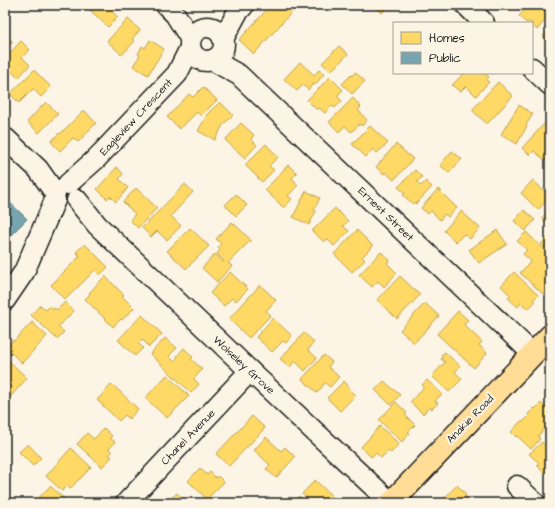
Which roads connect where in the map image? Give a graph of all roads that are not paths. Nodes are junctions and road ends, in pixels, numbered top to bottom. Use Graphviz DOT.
graph roads {
  1 [pos="466,5"];
  2 [pos="171,9"];
  3 [pos="241,9"];
  4 [pos="483,22"];
  5 [pos="207,43"];
  6 [pos="533,69"];
  7 [pos="550,85"];
  8 [pos="5,138"];
  9 [pos="66,196"];
  10 [pos="5,300"];
  11 [pos="550,336"];
  12 [pos="533,354"];
  13 [pos="250,371"];
  14 [pos="517,486"];
  15 [pos="126,503"];
  16 [pos="391,503"];
  17 [pos="535,503"];
  1 -- 4 [label="street"];
  2 -- 5 [label="street, Ernest Street"];
  3 -- 5 [label="street, Eagleview Crescent"];
  5 -- 9 [label="street, Eagleview Crescent"];
  5 -- 12 [label="street, Ernest Street"];
  6 -- 7 [label="street"];
  8 -- 9 [label="street, Wolseley Grove"];
  9 -- 10 [label="street, Eagleview Crescent"];
  9 -- 13 [label="street, Wolseley Grove"];
  11 -- 12 [label="main road, Anakie Road"];
  12 -- 16 [label="main road, Anakie Road"];
  13 -- 15 [label="street, Chanel Avenue"];
  13 -- 16 [label="street, Wolseley Grove"];
  14 -- 17 [label="street"];
}
